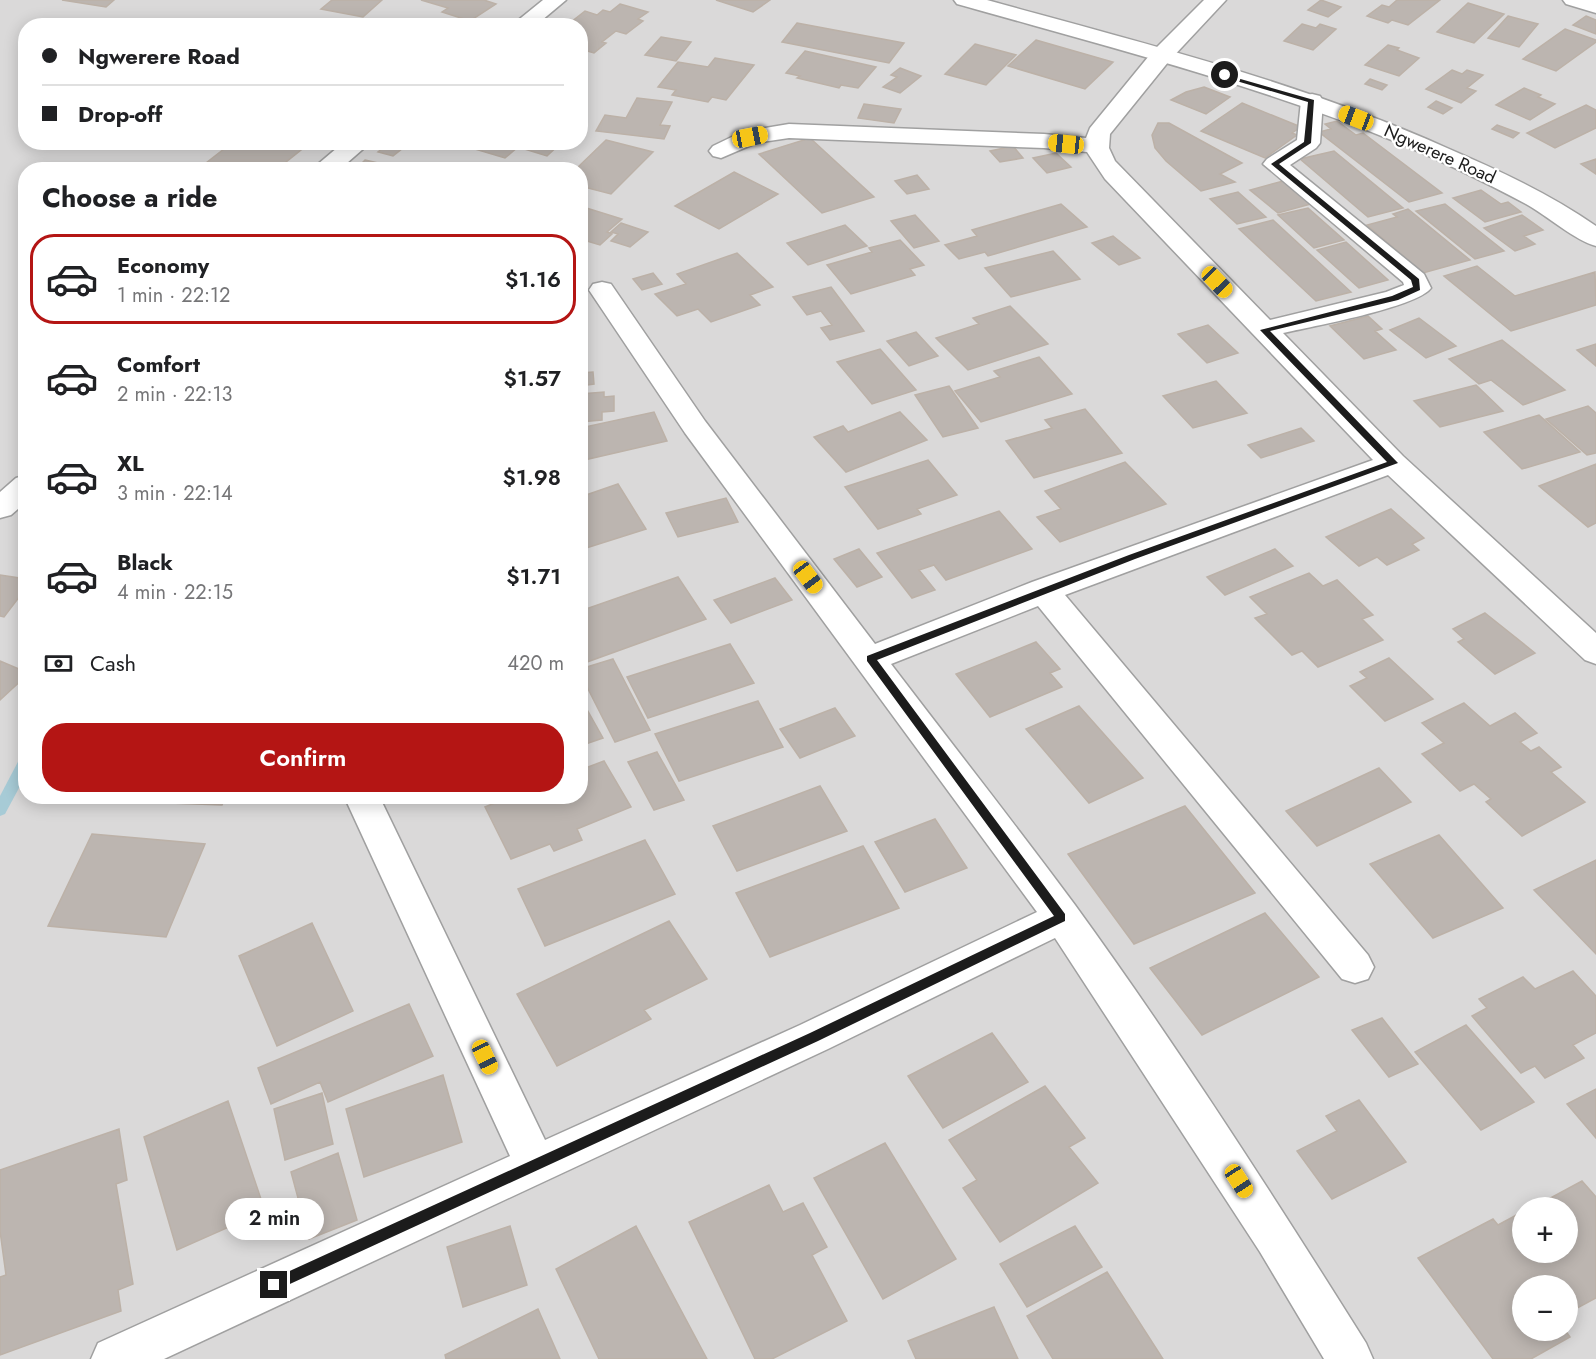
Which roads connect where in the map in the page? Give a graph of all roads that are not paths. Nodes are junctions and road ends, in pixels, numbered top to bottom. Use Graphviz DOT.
graph roads {
  1 [pos="556,0"];
  2 [pos="964,0"];
  3 [pos="1216,0"];
  4 [pos="531,18"];
  5 [pos="1161,56"];
  6 [pos="1312,101"];
  7 [pos="1097,146"];
  8 [pos="349,150"];
  9 [pos="721,151"];
  10 [pos="334,162"];
  11 [pos="1596,237"];
  12 [pos="602,290"];
  13 [pos="1264,330"];
  14 [pos="1393,463"];
  15 [pos="18,492"];
  16 [pos="0,508"];
  17 [pos="1043,590"];
  18 [pos="1596,652"];
  19 [pos="870,658"];
  20 [pos="364,804"];
  21 [pos="1062,917"];
  22 [pos="1355,967"];
  23 [pos="535,1164"];
  24 [pos="114,1359"];
  25 [pos="1350,1359"];
  1 -- 4 [label="street"];
  2 -- 5 [label="street, Ngwerere Road"];
  3 -- 5 [label="street"];
  5 -- 6 [label="street, Ngwerere Road"];
  5 -- 7 [label="street"];
  6 -- 11 [label="street, Ngwerere Road"];
  6 -- 13 [label="street"];
  7 -- 9 [label="street"];
  7 -- 13 [label="street"];
  8 -- 10 [label="street"];
  12 -- 19 [label="street"];
  13 -- 14 [label="street"];
  14 -- 17 [label="street"];
  14 -- 18 [label="street"];
  15 -- 16 [label="street"];
  17 -- 19 [label="street"];
  17 -- 22 [label="street"];
  19 -- 21 [label="street"];
  20 -- 23 [label="street"];
  21 -- 23 [label="street"];
  21 -- 25 [label="street"];
  23 -- 24 [label="street"];
}
